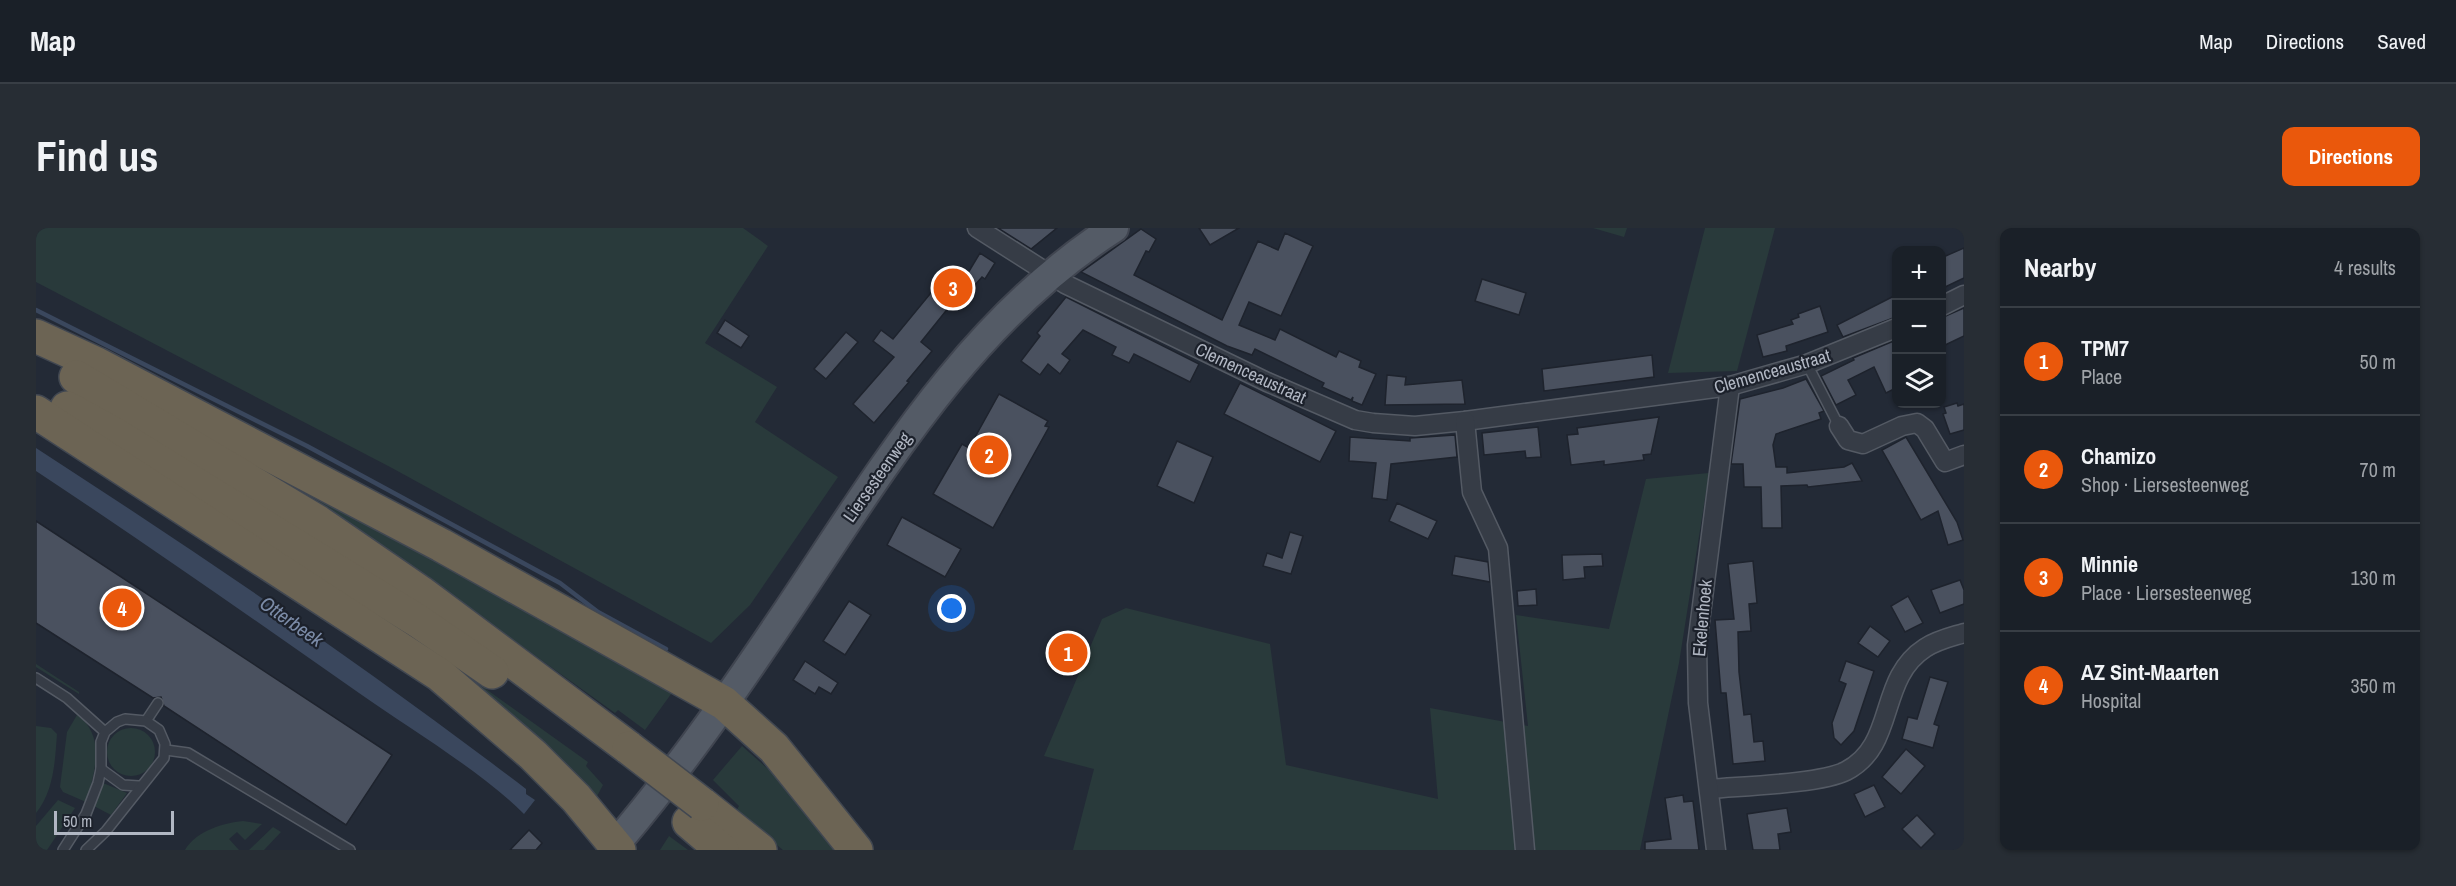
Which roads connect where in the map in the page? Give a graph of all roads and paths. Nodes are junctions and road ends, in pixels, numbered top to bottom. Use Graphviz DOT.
graph roads {
  1 [pos="977,228"];
  2 [pos="1114,228"];
  3 [pos="1048,275"];
  4 [pos="1964,296"];
  5 [pos="1946,304"];
  6 [pos="1892,330"];
  7 [pos="36,336"];
  8 [pos="36,355"];
  9 [pos="1807,364"];
  10 [pos="1730,387"];
  11 [pos="36,392"];
  12 [pos="36,412"];
  13 [pos="1466,421"];
  14 [pos="1839,426"];
  15 [pos="1964,455"];
  16 [pos="1964,633"];
  17 [pos="36,678"];
  18 [pos="158,703"];
  19 [pos="724,703"];
  20 [pos="146,721"];
  21 [pos="105,732"];
  22 [pos="166,750"];
  23 [pos="624,757"];
  24 [pos="101,769"];
  25 [pos="139,786"];
  26 [pos="1710,789"];
  27 [pos="696,813"];
  28 [pos="622,839"];
  29 [pos="63,850"];
  30 [pos="86,850"];
  31 [pos="350,850"];
  32 [pos="722,850"];
  33 [pos="760,850"];
  34 [pos="856,850"];
  35 [pos="1525,850"];
  36 [pos="1716,850"];
  1 -- 3 [label="street, Clemenceaustraat"];
  2 -- 3 [label="main road, Liersesteenweg"];
  3 -- 13 [label="street, Clemenceaustraat"];
  3 -- 19 [label="main road, Liersesteenweg"];
  4 -- 5 [label="street"];
  6 -- 9 [label="street, Clemenceaustraat"];
  7 -- 19 [label="highway"];
  8 -- 23 [label="highway"];
  9 -- 10 [label="street, Clemenceaustraat"];
  9 -- 14 [label="lane"];
  10 -- 13 [label="street, Clemenceaustraat"];
  10 -- 26 [label="street, Ekelenhoek"];
  11 -- 23 [label="highway"];
  12 -- 28 [label="highway"];
  13 -- 35 [label="street"];
  14 -- 15 [label="street"];
  16 -- 26 [label="street"];
  17 -- 21 [label="lane"];
  18 -- 20 [label="lane"];
  19 -- 28 [label="main road, Liersesteenweg"];
  19 -- 34 [label="highway"];
  20 -- 21 [label="lane"];
  20 -- 22 [label="lane"];
  21 -- 24 [label="lane"];
  22 -- 25 [label="lane"];
  22 -- 31 [label="lane"];
  23 -- 27 [label="highway, bridge"];
  24 -- 25 [label="lane"];
  24 -- 29 [label="lane"];
  25 -- 30 [label="lane"];
  26 -- 36 [label="street, Ekelenhoek"];
  27 -- 32 [label="highway"];
  27 -- 33 [label="highway"];
}
